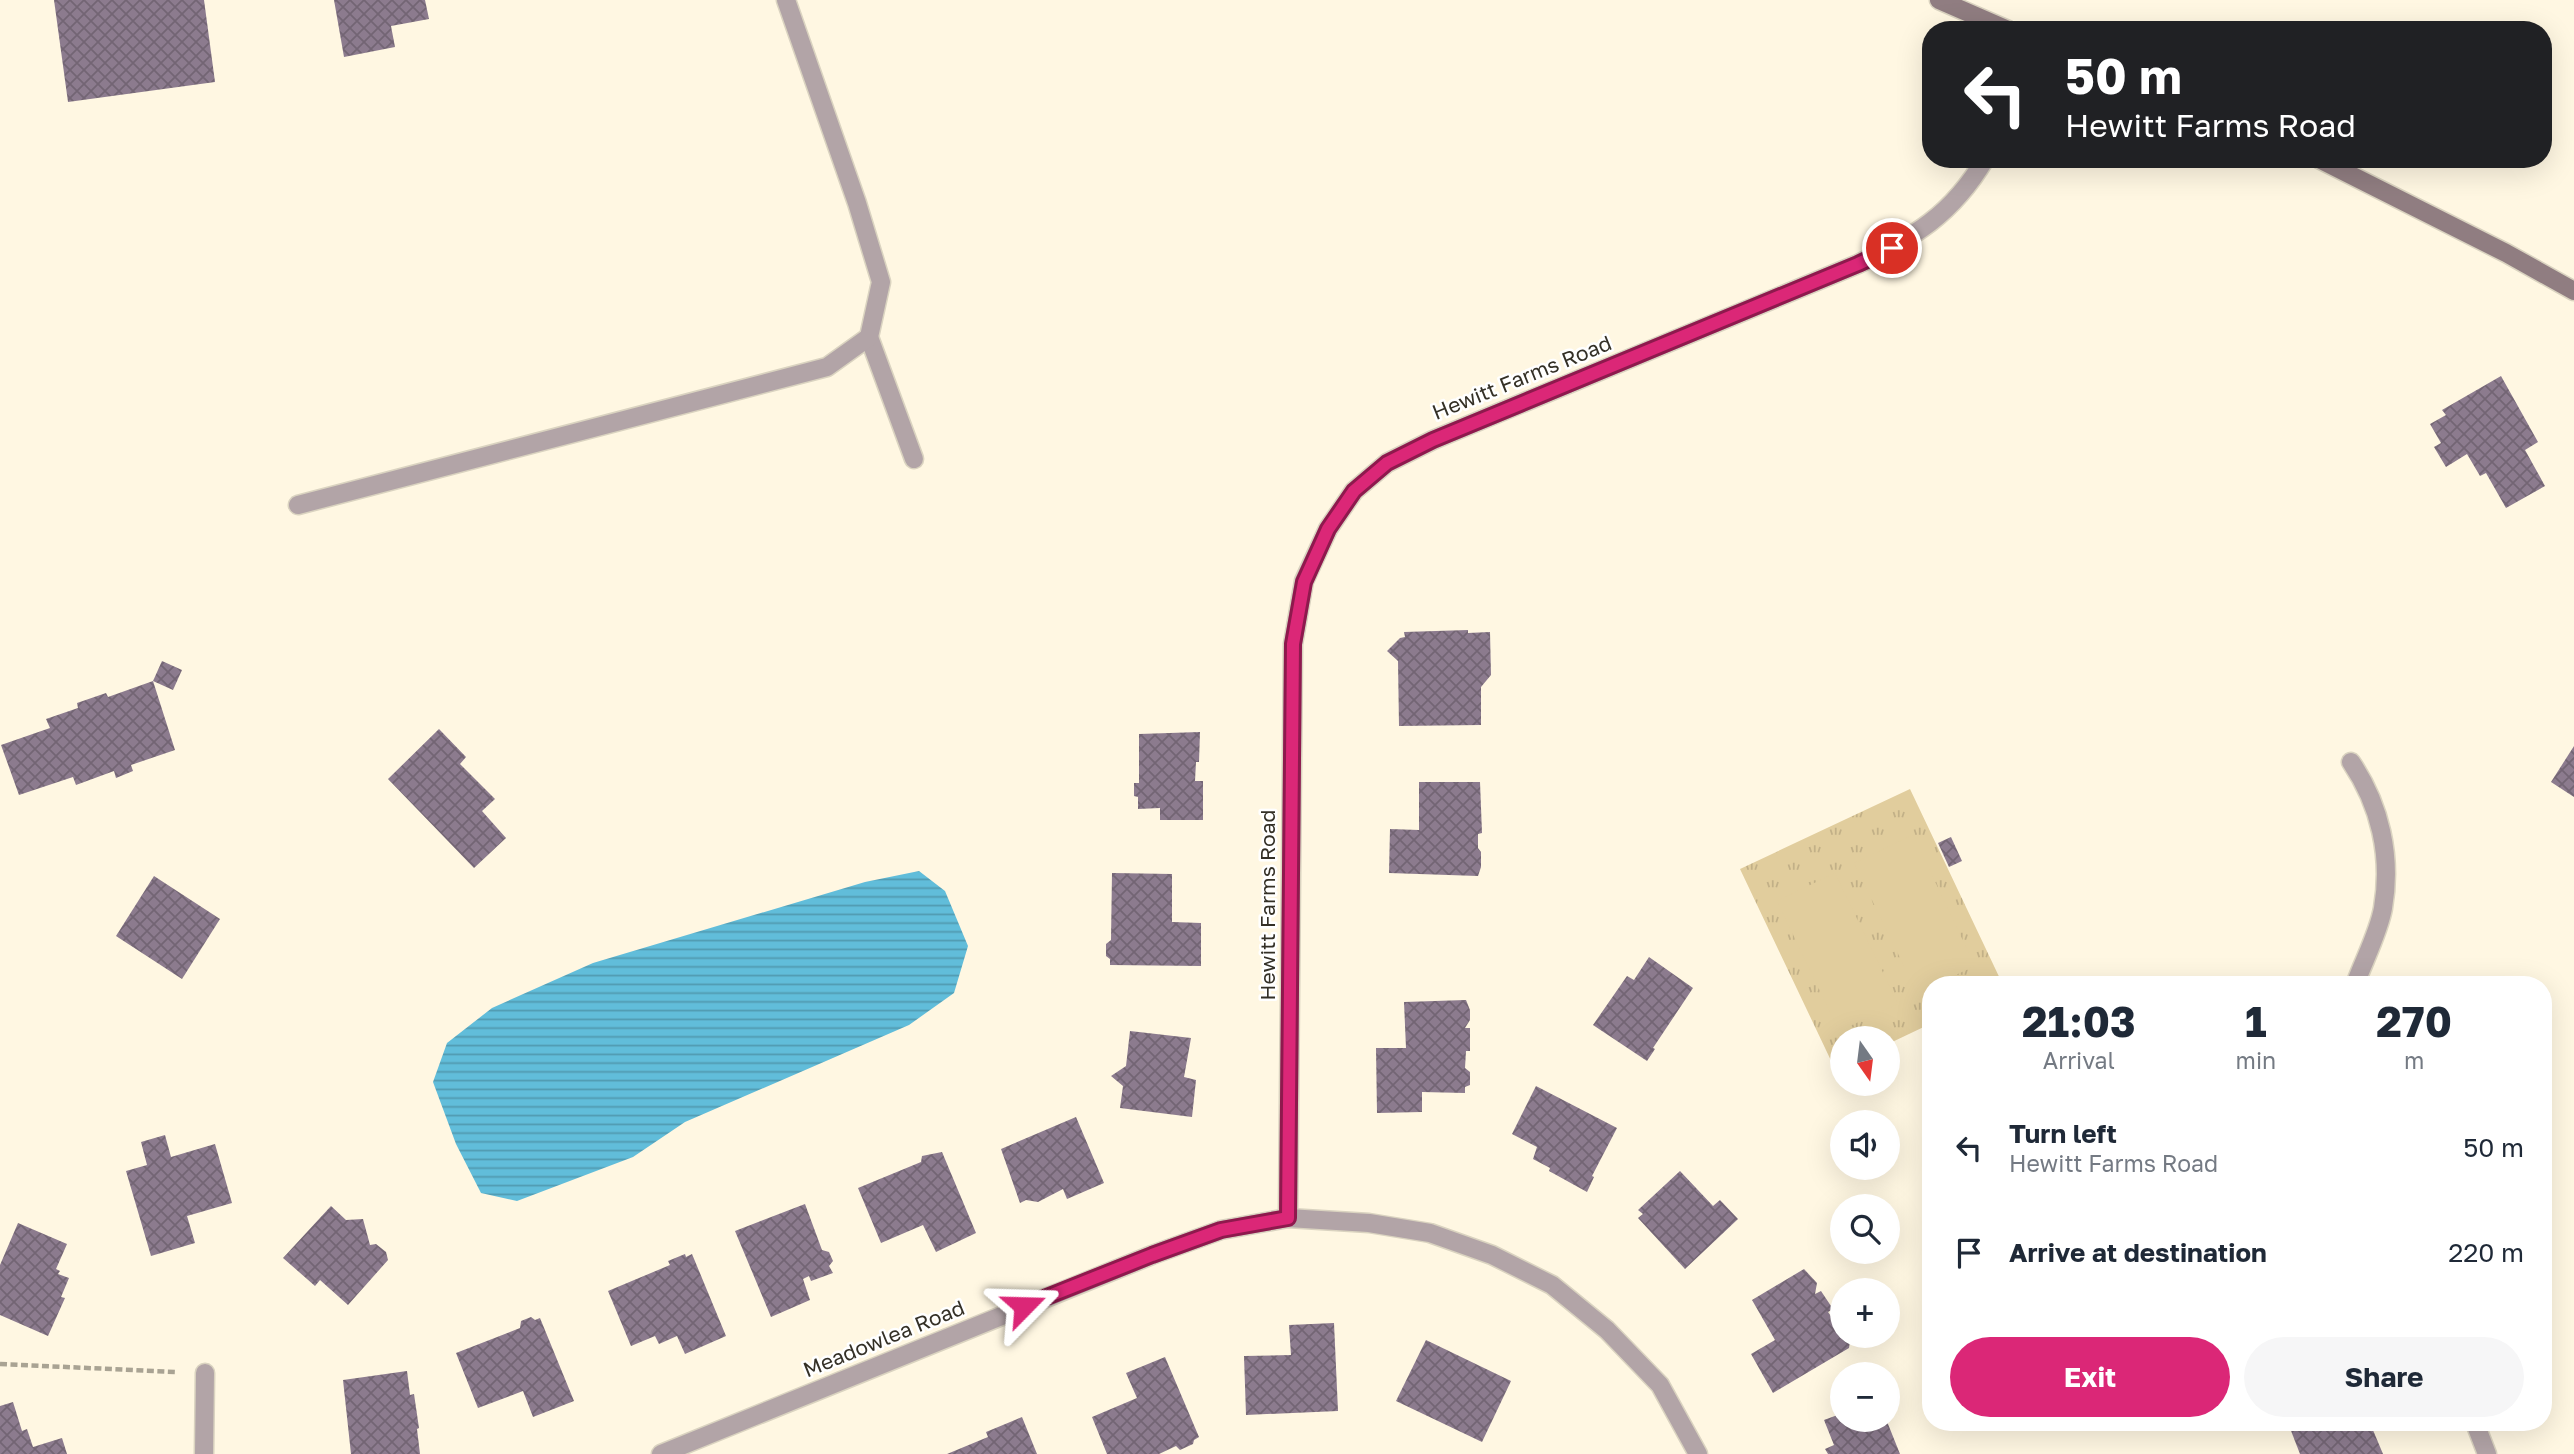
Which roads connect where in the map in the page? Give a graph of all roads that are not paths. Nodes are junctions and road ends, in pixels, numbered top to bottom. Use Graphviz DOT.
graph roads {
  1 [pos="786,0"];
  2 [pos="1939,0"];
  3 [pos="1987,21"];
  4 [pos="1979,168"];
  5 [pos="2337,168"];
  6 [pos="2574,291"];
  7 [pos="869,337"];
  8 [pos="914,458"];
  9 [pos="298,505"];
  10 [pos="2351,762"];
  11 [pos="2358,976"];
  12 [pos="1288,1218"];
  13 [pos="205,1373"];
  14 [pos="2478,1431"];
  15 [pos="665,1453"];
  16 [pos="204,1454"];
  17 [pos="1698,1454"];
  18 [pos="2487,1454"];
  1 -- 7 [label="street"];
  2 -- 3 [label="street"];
  4 -- 12 [label="street, Hewitt Farms Road"];
  5 -- 6 [label="street"];
  7 -- 8 [label="street"];
  7 -- 9 [label="street"];
  10 -- 11 [label="street"];
  12 -- 15 [label="street, Meadowlea Road"];
  12 -- 17 [label="street, Meadowlea Road"];
  13 -- 16 [label="street"];
  14 -- 18 [label="street"];
}
